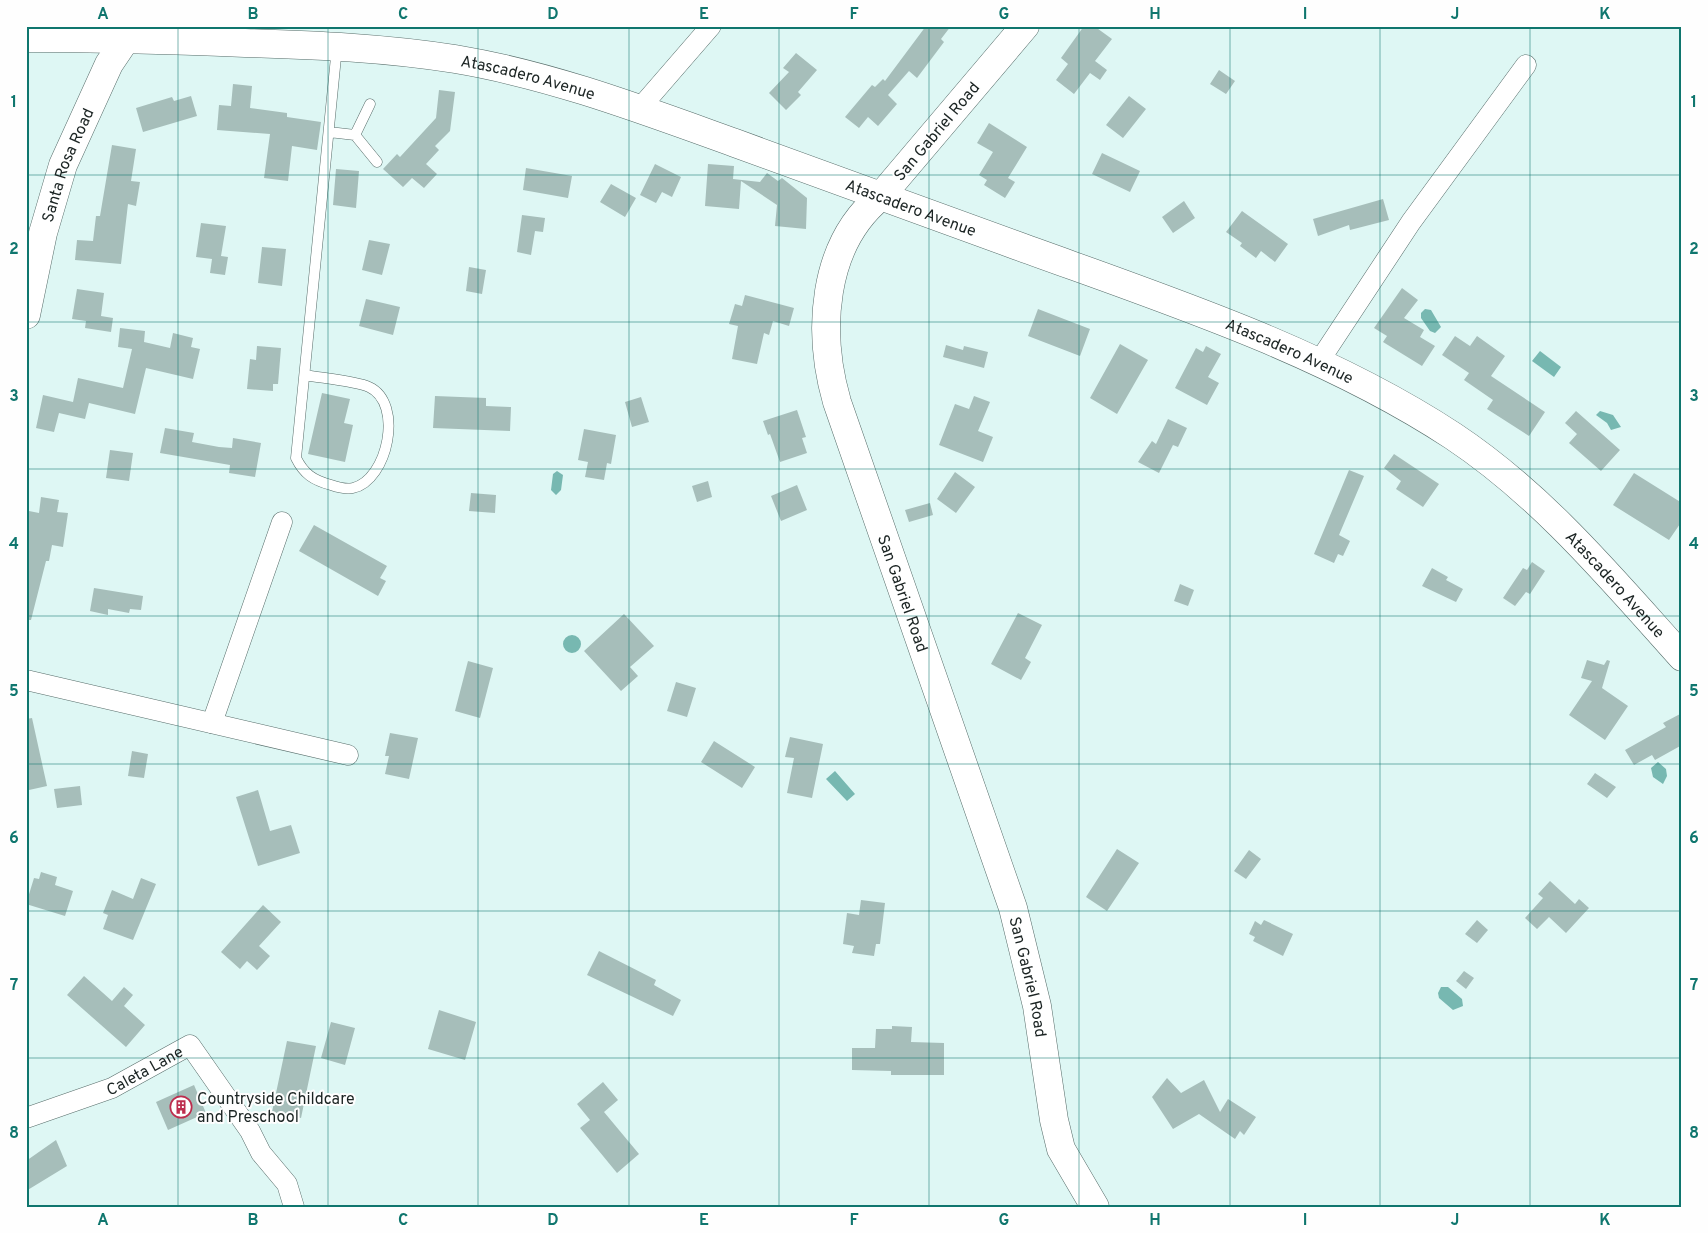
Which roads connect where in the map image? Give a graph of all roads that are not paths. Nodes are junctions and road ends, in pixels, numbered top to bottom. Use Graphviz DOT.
graph roads {
  1 [pos="711,26"];
  2 [pos="1025,26"];
  3 [pos="130,32"];
  4 [pos="26,38"];
  5 [pos="338,47"];
  6 [pos="1526,65"];
  7 [pos="370,104"];
  8 [pos="640,108"];
  9 [pos="329,132"];
  10 [pos="355,135"];
  11 [pos="377,162"];
  12 [pos="881,196"];
  13 [pos="26,316"];
  14 [pos="1318,363"];
  15 [pos="305,375"];
  16 [pos="282,522"];
  17 [pos="1682,657"];
  18 [pos="26,680"];
  19 [pos="212,723"];
  20 [pos="348,755"];
  21 [pos="26,1118"];
  22 [pos="294,1207"];
  23 [pos="1095,1207"];
  1 -- 8 [label="street"];
  2 -- 12 [label="main road, San Gabriel Road"];
  3 -- 4 [label="main road, Atascadero Avenue"];
  3 -- 5 [label="main road, Atascadero Avenue"];
  3 -- 13 [label="main road, Santa Rosa Road"];
  5 -- 8 [label="main road, Atascadero Avenue"];
  5 -- 9 [label="lane"];
  6 -- 14 [label="street"];
  7 -- 10 [label="lane"];
  8 -- 12 [label="main road, Atascadero Avenue"];
  9 -- 10 [label="lane"];
  9 -- 15 [label="lane"];
  10 -- 11 [label="lane"];
  12 -- 14 [label="main road, Atascadero Avenue"];
  12 -- 23 [label="main road, San Gabriel Road"];
  14 -- 17 [label="main road, Atascadero Avenue"];
  15 -- 15 [label="lane"];
  16 -- 19 [label="street"];
  18 -- 19 [label="street"];
  19 -- 20 [label="street"];
  21 -- 22 [label="street, Caleta Lane"];
}
